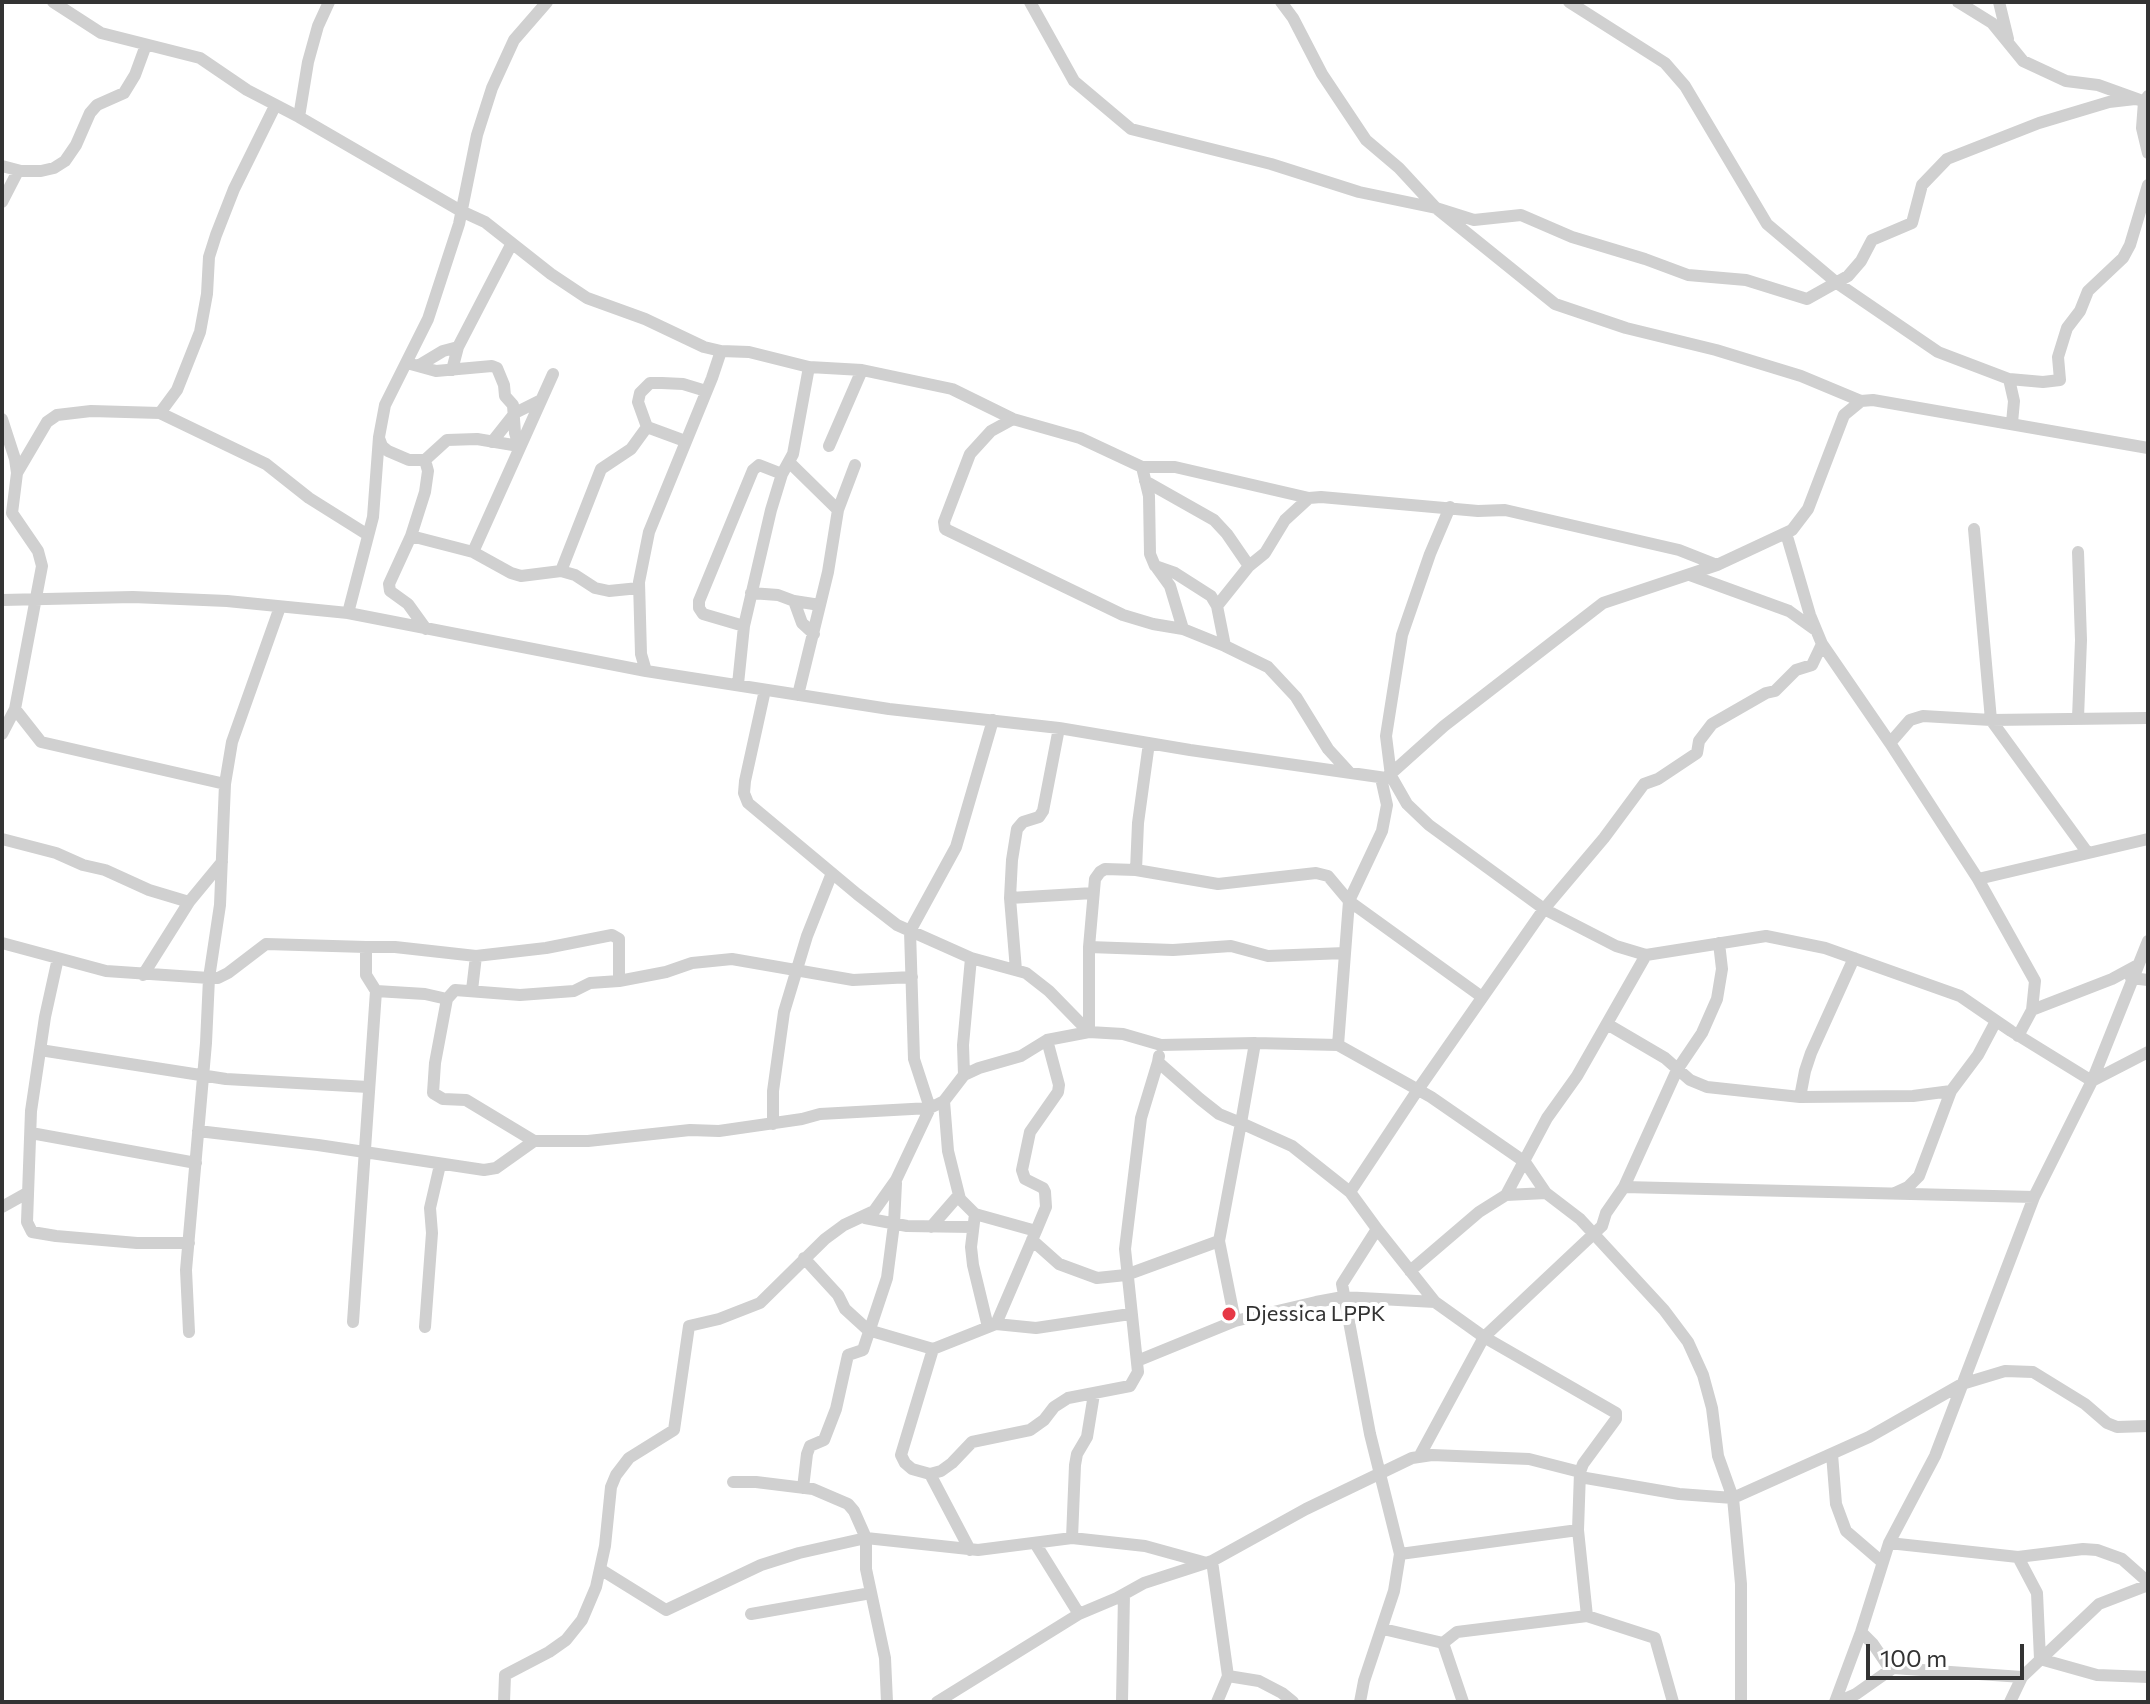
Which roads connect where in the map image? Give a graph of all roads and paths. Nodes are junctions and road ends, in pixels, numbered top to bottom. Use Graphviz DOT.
graph roads {
  1 [pos="53,2"];
  2 [pos="329,2"];
  3 [pos="547,2"];
  4 [pos="1030,2"];
  5 [pos="1281,2"];
  6 [pos="1569,2"];
  7 [pos="1958,2"];
  8 [pos="1999,2"];
  9 [pos="2009,42"];
  10 [pos="146,45"];
  11 [pos="2144,100"];
  12 [pos="275,106"];
  13 [pos="299,117"];
  14 [pos="2148,153"];
  15 [pos="2,166"];
  16 [pos="18,171"];
  17 [pos="2148,185"];
  18 [pos="2,202"];
  19 [pos="1436,208"];
  20 [pos="461,211"];
  21 [pos="512,243"];
  22 [pos="1837,283"];
  23 [pos="458,347"];
  24 [pos="721,351"];
  25 [pos="413,365"];
  26 [pos="809,367"];
  27 [pos="452,370"];
  28 [pos="862,370"];
  29 [pos="553,374"];
  30 [pos="2009,379"];
  31 [pos="706,391"];
  32 [pos="541,400"];
  33 [pos="1861,401"];
  34 [pos="160,413"];
  35 [pos="515,413"];
  36 [pos="2,419"];
  37 [pos="1013,419"];
  38 [pos="2012,423"];
  39 [pos="647,427"];
  40 [pos="379,437"];
  41 [pos="685,441"];
  42 [pos="492,442"];
  43 [pos="519,446"];
  44 [pos="829,446"];
  45 [pos="2148,448"];
  46 [pos="425,460"];
  47 [pos="789,462"];
  48 [pos="855,465"];
  49 [pos="1142,467"];
  50 [pos="17,473"];
  51 [pos="782,474"];
  52 [pos="1145,481"];
  53 [pos="1309,498"];
  54 [pos="1450,507"];
  55 [pos="838,510"];
  56 [pos="1974,529"];
  57 [pos="1786,533"];
  58 [pos="368,535"];
  59 [pos="411,536"];
  60 [pos="473,552"];
  61 [pos="2078,552"];
  62 [pos="1717,565"];
  63 [pos="1155,566"];
  64 [pos="1249,566"];
  65 [pos="561,571"];
  66 [pos="1690,575"];
  67 [pos="639,588"];
  68 [pos="618,590"];
  69 [pos="751,593"];
  70 [pos="37,598"];
  71 [pos="2,600"];
  72 [pos="794,601"];
  73 [pos="820,605"];
  74 [pos="1217,606"];
  75 [pos="280,607"];
  76 [pos="640,612"];
  77 [pos="348,613"];
  78 [pos="744,626"];
  79 [pos="426,629"];
  80 [pos="1183,629"];
  81 [pos="1816,631"];
  82 [pos="814,634"];
  83 [pos="1822,644"];
  84 [pos="1225,646"];
  85 [pos="646,671"];
  86 [pos="738,684"];
  87 [pos="765,690"];
  88 [pos="798,695"];
  89 [pos="15,709"];
  90 [pos="2078,718"];
  91 [pos="2148,718"];
  92 [pos="993,720"];
  93 [pos="1991,720"];
  94 [pos="1059,728"];
  95 [pos="2,734"];
  96 [pos="1149,743"];
  97 [pos="1890,743"];
  98 [pos="1349,772"];
  99 [pos="1386,777"];
  100 [pos="225,784"];
  101 [pos="2,839"];
  102 [pos="2148,839"];
  103 [pos="2087,852"];
  104 [pos="222,862"];
  105 [pos="1136,870"];
  106 [pos="832,873"];
  107 [pos="1978,879"];
  108 [pos="1093,893"];
  109 [pos="1010,898"];
  110 [pos="1349,901"];
  111 [pos="189,902"];
  112 [pos="1544,909"];
  113 [pos="910,931"];
  114 [pos="2148,941"];
  115 [pos="2,943"];
  116 [pos="1719,943"];
  117 [pos="366,947"];
  118 [pos="1089,947"];
  119 [pos="1345,953"];
  120 [pos="1646,955"];
  121 [pos="476,956"];
  122 [pos="58,958"];
  123 [pos="971,958"];
  124 [pos="1854,958"];
  125 [pos="1016,970"];
  126 [pos="796,971"];
  127 [pos="2134,972"];
  128 [pos="143,975"];
  129 [pos="912,977"];
  130 [pos="209,978"];
  131 [pos="2148,980"];
  132 [pos="619,981"];
  133 [pos="472,990"];
  134 [pos="376,991"];
  135 [pos="1482,997"];
  136 [pos="447,999"];
  137 [pos="2032,1010"];
  138 [pos="1996,1021"];
  139 [pos="1607,1024"];
  140 [pos="1089,1032"];
  141 [pos="2018,1036"];
  142 [pos="1047,1040"];
  143 [pos="1255,1043"];
  144 [pos="1161,1045"];
  145 [pos="1338,1045"];
  146 [pos="40,1050"];
  147 [pos="2148,1052"];
  148 [pos="1158,1062"];
  149 [pos="1677,1070"];
  150 [pos="204,1075"];
  151 [pos="964,1075"];
  152 [pos="2092,1081"];
  153 [pos="368,1087"];
  154 [pos="1417,1091"];
  155 [pos="1951,1091"];
  156 [pos="1800,1097"];
  157 [pos="944,1101"];
  158 [pos="930,1108"];
  159 [pos="1241,1123"];
  160 [pos="773,1124"];
  161 [pos="198,1131"];
  162 [pos="31,1133"];
  163 [pos="534,1141"];
  164 [pos="363,1152"];
  165 [pos="1525,1162"];
  166 [pos="196,1163"];
  167 [pos="440,1165"];
  168 [pos="896,1180"];
  169 [pos="1624,1187"];
  170 [pos="1350,1192"];
  171 [pos="27,1193"];
  172 [pos="1546,1193"];
  173 [pos="1893,1194"];
  174 [pos="1506,1195"];
  175 [pos="958,1196"];
  176 [pos="2034,1197"];
  177 [pos="2,1207"];
  178 [pos="865,1218"];
  179 [pos="974,1221"];
  180 [pos="894,1224"];
  181 [pos="931,1227"];
  182 [pos="1377,1229"];
  183 [pos="1593,1234"];
  184 [pos="1034,1235"];
  185 [pos="1219,1241"];
  186 [pos="189,1243"];
  187 [pos="804,1258"];
  188 [pos="1410,1271"];
  189 [pos="1126,1275"];
  190 [pos="1343,1297"];
  191 [pos="1435,1302"];
  192 [pos="1130,1314"];
  193 [pos="1235,1321"];
  194 [pos="353,1322"];
  195 [pos="992,1326"];
  196 [pos="425,1327"];
  197 [pos="868,1330"];
  198 [pos="189,1332"];
  199 [pos="1484,1337"];
  200 [pos="933,1349"];
  201 [pos="1137,1361"];
  202 [pos="1962,1384"];
  203 [pos="1094,1394"];
  204 [pos="2148,1426"];
  205 [pos="1832,1454"];
  206 [pos="1419,1457"];
  207 [pos="1381,1472"];
  208 [pos="930,1474"];
  209 [pos="1580,1475"];
  210 [pos="733,1482"];
  211 [pos="803,1488"];
  212 [pos="1733,1498"];
  213 [pos="1578,1530"];
  214 [pos="866,1538"];
  215 [pos="1072,1538"];
  216 [pos="1035,1543"];
  217 [pos="1889,1543"];
  218 [pos="970,1550"];
  219 [pos="1400,1554"];
  220 [pos="2018,1557"];
  221 [pos="1208,1562"];
  222 [pos="1882,1562"];
  223 [pos="600,1569"];
  224 [pos="2148,1584"];
  225 [pos="871,1593"];
  226 [pos="1124,1594"];
  227 [pos="751,1614"];
  228 [pos="1079,1614"];
  229 [pos="1587,1616"];
  230 [pos="1383,1629"];
  231 [pos="1861,1632"];
  232 [pos="1443,1643"];
  233 [pos="2040,1659"];
  234 [pos="1890,1669"];
  235 [pos="1228,1676"];
  236 [pos="2022,1677"];
  237 [pos="2148,1677"];
  238 [pos="1364,1681"];
  239 [pos="1223,1698"];
  240 [pos="504,1702"];
  241 [pos="887,1702"];
  242 [pos="937,1702"];
  243 [pos="1122,1702"];
  244 [pos="1293,1702"];
  245 [pos="1352,1702"];
  246 [pos="1360,1702"];
  247 [pos="1463,1702"];
  248 [pos="1673,1702"];
  249 [pos="1741,1702"];
  250 [pos="1836,1702"];
  251 [pos="2010,1702"];
  1 -- 10 [label="street"];
  2 -- 13 [label="street"];
  3 -- 20 [label="street"];
  4 -- 19 [label="street"];
  5 -- 19 [label="street"];
  6 -- 22 [label="street"];
  7 -- 9 [label="street"];
  8 -- 9 [label="street"];
  9 -- 11 [label="street"];
  10 -- 12 [label="street"];
  10 -- 16 [label="street"];
  11 -- 14 [label="street"];
  11 -- 22 [label="street"];
  12 -- 13 [label="street"];
  12 -- 34 [label="street"];
  13 -- 20 [label="street"];
  15 -- 16 [label="street"];
  16 -- 18 [label="street"];
  17 -- 30 [label="street"];
  19 -- 22 [label="street"];
  19 -- 33 [label="street"];
  20 -- 21 [label="street"];
  20 -- 25 [label="street"];
  21 -- 23 [label="street"];
  21 -- 24 [label="street"];
  22 -- 30 [label="street"];
  23 -- 25 [label="street"];
  23 -- 27 [label="street"];
  24 -- 26 [label="street"];
  24 -- 31 [label="street"];
  25 -- 27 [label="street"];
  25 -- 40 [label="street"];
  26 -- 28 [label="street"];
  26 -- 47 [label="street"];
  27 -- 35 [label="street"];
  28 -- 37 [label="street"];
  28 -- 44 [label="street"];
  29 -- 32 [label="street"];
  30 -- 38 [label="street"];
  31 -- 39 [label="street"];
  31 -- 41 [label="street"];
  32 -- 35 [label="street"];
  32 -- 43 [label="street"];
  33 -- 38 [label="street"];
  33 -- 57 [label="street"];
  34 -- 50 [label="street"];
  34 -- 58 [label="street"];
  35 -- 42 [label="street"];
  35 -- 43 [label="street"];
  36 -- 50 [label="street"];
  37 -- 49 [label="street"];
  37 -- 80 [label="street"];
  38 -- 45 [label="street"];
  39 -- 41 [label="street"];
  39 -- 65 [label="street"];
  40 -- 46 [label="street"];
  40 -- 58 [label="street"];
  41 -- 67 [label="street"];
  42 -- 43 [label="street"];
  42 -- 46 [label="street"];
  43 -- 60 [label="street"];
  46 -- 59 [label="street"];
  47 -- 51 [label="street"];
  47 -- 55 [label="street"];
  48 -- 55 [label="street"];
  49 -- 52 [label="street"];
  49 -- 53 [label="street"];
  50 -- 70 [label="street"];
  51 -- 69 [label="street"];
  51 -- 78 [label="street"];
  52 -- 63 [label="street"];
  52 -- 64 [label="street"];
  53 -- 54 [label="street"];
  53 -- 64 [label="street"];
  54 -- 62 [label="street"];
  54 -- 99 [label="street"];
  55 -- 73 [label="street"];
  56 -- 93 [label="street"];
  57 -- 62 [label="street"];
  57 -- 81 [label="street"];
  58 -- 77 [label="street"];
  59 -- 60 [label="street"];
  59 -- 79 [label="street"];
  60 -- 65 [label="street"];
  61 -- 90 [label="street"];
  62 -- 66 [label="street"];
  63 -- 74 [label="street"];
  63 -- 80 [label="street"];
  64 -- 74 [label="street"];
  65 -- 68 [label="street"];
  66 -- 81 [label="street"];
  66 -- 99 [label="street"];
  67 -- 68 [label="street"];
  67 -- 76 [label="street"];
  68 -- 76 [label="street"];
  69 -- 72 [label="street"];
  69 -- 78 [label="street"];
  70 -- 71 [label="street"];
  70 -- 75 [label="street"];
  70 -- 89 [label="street"];
  72 -- 73 [label="street"];
  72 -- 82 [label="street"];
  73 -- 82 [label="street"];
  74 -- 84 [label="street"];
  75 -- 77 [label="street"];
  75 -- 100 [label="street"];
  76 -- 85 [label="street"];
  77 -- 79 [label="street"];
  78 -- 86 [label="street"];
  79 -- 85 [label="street"];
  80 -- 84 [label="street"];
  81 -- 83 [label="street"];
  82 -- 88 [label="street"];
  83 -- 97 [label="street"];
  83 -- 112 [label="street"];
  84 -- 98 [label="street"];
  85 -- 86 [label="street"];
  86 -- 87 [label="street"];
  87 -- 88 [label="street"];
  87 -- 106 [label="street"];
  88 -- 92 [label="street"];
  89 -- 95 [label="street"];
  89 -- 100 [label="street"];
  90 -- 91 [label="street"];
  90 -- 93 [label="street"];
  92 -- 94 [label="street"];
  92 -- 113 [label="street"];
  93 -- 97 [label="street"];
  93 -- 103 [label="street"];
  94 -- 96 [label="street"];
  94 -- 109 [label="street"];
  96 -- 98 [label="street"];
  96 -- 105 [label="street"];
  97 -- 107 [label="street"];
  98 -- 99 [label="street"];
  99 -- 110 [label="street"];
  99 -- 112 [label="street"];
  100 -- 104 [label="street"];
  101 -- 111 [label="street"];
  102 -- 103 [label="street"];
  103 -- 107 [label="street"];
  104 -- 111 [label="street"];
  104 -- 130 [label="street"];
  105 -- 108 [label="street"];
  105 -- 110 [label="street"];
  106 -- 113 [label="street"];
  106 -- 126 [label="street"];
  107 -- 137 [label="street"];
  108 -- 109 [label="street"];
  108 -- 118 [label="street"];
  109 -- 125 [label="street"];
  110 -- 119 [label="street"];
  110 -- 135 [label="street"];
  111 -- 128 [label="street"];
  112 -- 120 [label="street"];
  112 -- 135 [label="street"];
  113 -- 123 [label="street"];
  113 -- 129 [label="street"];
  114 -- 127 [label="street"];
  115 -- 122 [label="street"];
  116 -- 120 [label="street"];
  116 -- 124 [label="street"];
  116 -- 149 [label="street"];
  117 -- 121 [label="street"];
  117 -- 130 [label="street"];
  117 -- 134 [label="street"];
  118 -- 119 [label="street"];
  118 -- 140 [label="street"];
  119 -- 145 [label="street"];
  120 -- 139 [label="street"];
  121 -- 132 [label="street"];
  121 -- 133 [label="street"];
  122 -- 128 [label="street"];
  122 -- 146 [label="street"];
  123 -- 125 [label="street"];
  123 -- 151 [label="street"];
  124 -- 138 [label="street"];
  124 -- 156 [label="street"];
  125 -- 140 [label="street"];
  126 -- 129 [label="street"];
  126 -- 132 [label="street"];
  126 -- 160 [label="street"];
  127 -- 131 [label="street"];
  127 -- 137 [label="street"];
  127 -- 152 [label="street"];
  128 -- 130 [label="street"];
  129 -- 158 [label="street"];
  130 -- 150 [label="street"];
  132 -- 133 [label="street"];
  133 -- 136 [label="street"];
  134 -- 136 [label="street"];
  134 -- 153 [label="street"];
  135 -- 154 [label="street"];
  136 -- 163 [label="street"];
  137 -- 141 [label="street"];
  138 -- 141 [label="street"];
  138 -- 155 [label="street"];
  139 -- 149 [label="street"];
  139 -- 165 [label="street"];
  140 -- 142 [label="street"];
  140 -- 144 [label="street"];
  141 -- 152 [label="street"];
  142 -- 151 [label="street"];
  142 -- 184 [label="street"];
  143 -- 144 [label="street"];
  143 -- 145 [label="street"];
  143 -- 159 [label="street"];
  144 -- 148 [label="street"];
  145 -- 154 [label="street"];
  146 -- 150 [label="street"];
  146 -- 162 [label="street"];
  147 -- 152 [label="street"];
  148 -- 159 [label="street"];
  148 -- 189 [label="street"];
  149 -- 156 [label="street"];
  149 -- 169 [label="street"];
  150 -- 153 [label="street"];
  150 -- 161 [label="street"];
  151 -- 157 [label="street"];
  152 -- 176 [label="street"];
  153 -- 164 [label="street"];
  154 -- 165 [label="street"];
  154 -- 170 [label="street"];
  155 -- 156 [label="street"];
  155 -- 173 [label="street"];
  157 -- 158 [label="street"];
  157 -- 175 [label="street"];
  158 -- 160 [label="street"];
  158 -- 168 [label="street"];
  159 -- 170 [label="street"];
  159 -- 185 [label="street"];
  160 -- 163 [label="street"];
  161 -- 164 [label="street"];
  161 -- 166 [label="street"];
  162 -- 166 [label="street"];
  162 -- 171 [label="street"];
  163 -- 167 [label="street"];
  164 -- 167 [label="street"];
  164 -- 194 [label="street"];
  165 -- 172 [label="street"];
  165 -- 174 [label="street"];
  166 -- 186 [label="street"];
  167 -- 196 [label="street"];
  168 -- 178 [label="street"];
  168 -- 180 [label="street"];
  169 -- 173 [label="street"];
  169 -- 183 [label="street"];
  170 -- 182 [label="street"];
  171 -- 177 [label="street"];
  171 -- 186 [label="street"];
  172 -- 174 [label="street"];
  172 -- 183 [label="street"];
  173 -- 176 [label="street"];
  174 -- 188 [label="street"];
  175 -- 179 [label="street"];
  175 -- 181 [label="street"];
  176 -- 202 [label="street"];
  178 -- 180 [label="street"];
  178 -- 187 [label="street"];
  179 -- 181 [label="street"];
  179 -- 184 [label="street"];
  179 -- 195 [label="street"];
  180 -- 181 [label="street"];
  180 -- 197 [label="street"];
  182 -- 188 [label="street"];
  182 -- 190 [label="street"];
  183 -- 199 [label="street"];
  183 -- 212 [label="street"];
  184 -- 189 [label="street"];
  184 -- 195 [label="street"];
  185 -- 189 [label="street"];
  185 -- 193 [label="street"];
  186 -- 198 [label="street"];
  187 -- 197 [label="street"];
  187 -- 223 [label="street"];
  188 -- 191 [label="street"];
  189 -- 192 [label="street"];
  190 -- 191 [label="street"];
  190 -- 193 [label="street"];
  190 -- 207 [label="street"];
  191 -- 199 [label="street"];
  192 -- 195 [label="street"];
  192 -- 201 [label="street"];
  193 -- 201 [label="street"];
  195 -- 200 [label="street"];
  197 -- 200 [label="street"];
  197 -- 211 [label="street"];
  199 -- 206 [label="street"];
  199 -- 209 [label="street"];
  200 -- 208 [label="street"];
  201 -- 203 [label="street"];
  202 -- 204 [label="street"];
  202 -- 205 [label="street"];
  202 -- 217 [label="street"];
  203 -- 208 [label="street"];
  203 -- 215 [label="street"];
  205 -- 212 [label="street"];
  205 -- 222 [label="street"];
  206 -- 207 [label="street"];
  206 -- 209 [label="street"];
  207 -- 219 [label="street"];
  207 -- 221 [label="street"];
  208 -- 218 [label="street"];
  209 -- 212 [label="street"];
  209 -- 213 [label="street"];
  210 -- 211 [label="street"];
  211 -- 214 [label="street"];
  212 -- 249 [label="street"];
  213 -- 219 [label="street"];
  213 -- 229 [label="street"];
  214 -- 218 [label="street"];
  214 -- 223 [label="street"];
  214 -- 225 [label="street"];
  215 -- 216 [label="street"];
  215 -- 221 [label="street"];
  216 -- 218 [label="street"];
  216 -- 228 [label="street"];
  217 -- 220 [label="street"];
  217 -- 222 [label="street"];
  219 -- 230 [label="street"];
  220 -- 224 [label="street"];
  220 -- 233 [label="street"];
  221 -- 226 [label="street"];
  221 -- 235 [label="street"];
  222 -- 231 [label="street"];
  223 -- 240 [label="street"];
  224 -- 233 [label="street"];
  225 -- 227 [label="street"];
  225 -- 241 [label="street"];
  226 -- 228 [label="street"];
  226 -- 243 [label="street"];
  228 -- 242 [label="street"];
  229 -- 232 [label="street"];
  229 -- 248 [label="street"];
  230 -- 232 [label="street"];
  230 -- 238 [label="street"];
  231 -- 234 [label="street"];
  231 -- 250 [label="street"];
  232 -- 247 [label="street"];
  233 -- 236 [label="street"];
  233 -- 237 [label="street"];
  234 -- 236 [label="street"];
  234 -- 250 [label="street"];
  235 -- 239 [label="street"];
  235 -- 244 [label="street"];
  236 -- 251 [label="street"];
  238 -- 245 [label="street"];
  238 -- 246 [label="street"];
}
